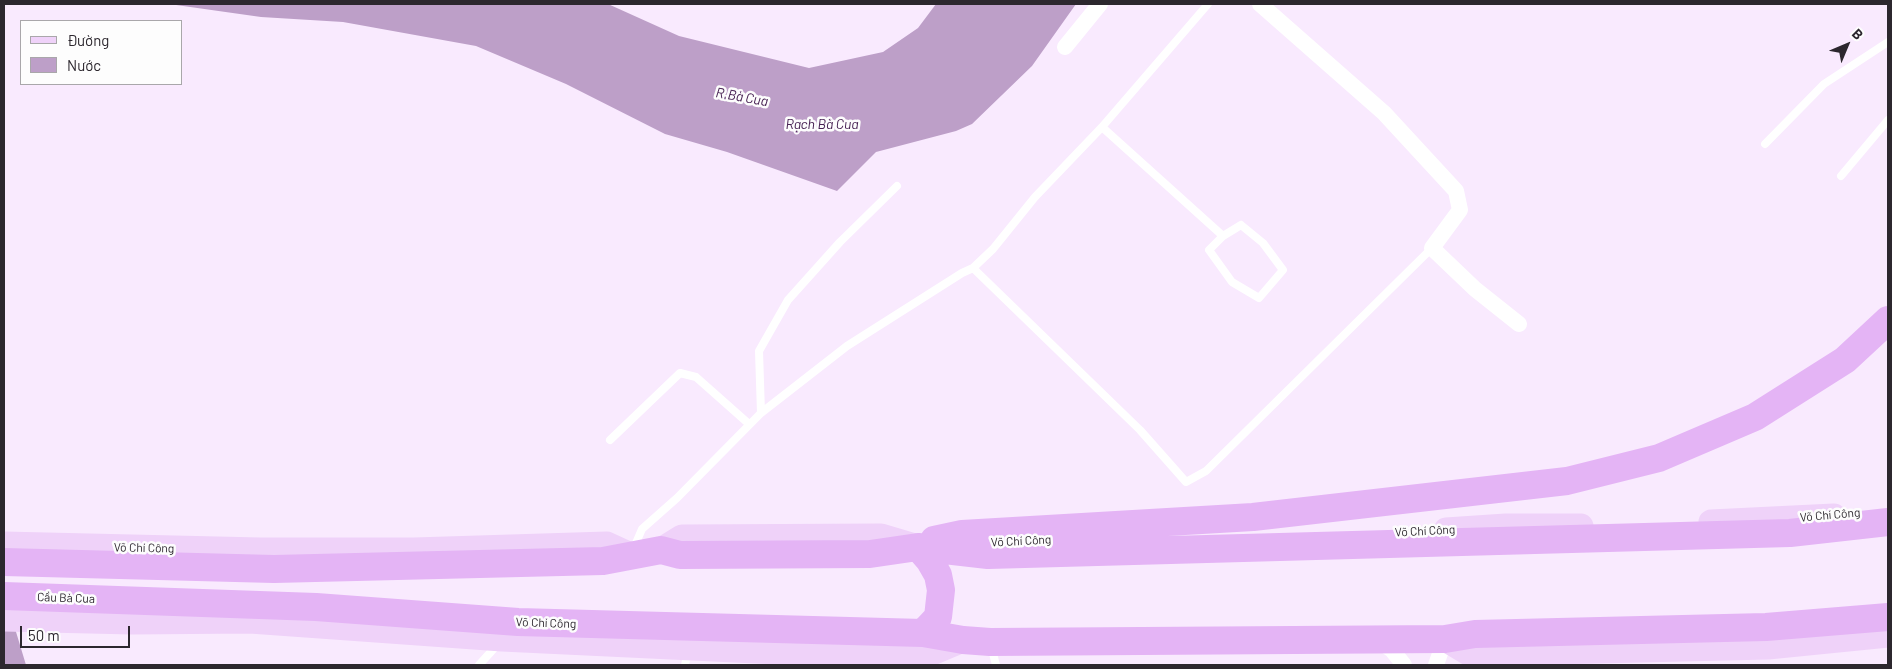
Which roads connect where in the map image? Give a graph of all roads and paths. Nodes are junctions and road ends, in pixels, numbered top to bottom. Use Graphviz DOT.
graph roads {
  1 [pos="1100,4"];
  2 [pos="1208,4"];
  3 [pos="1260,4"];
  4 [pos="1888,42"];
  5 [pos="1065,47"];
  6 [pos="1888,120"];
  7 [pos="1102,127"];
  8 [pos="1766,144"];
  9 [pos="1841,176"];
  10 [pos="897,186"];
  11 [pos="1223,236"];
  12 [pos="1432,248"];
  13 [pos="973,268"];
  14 [pos="1888,320"];
  15 [pos="1519,324"];
  16 [pos="761,412"];
  17 [pos="749,424"];
  18 [pos="610,440"];
  19 [pos="1888,510"];
  20 [pos="1888,522"];
  21 [pos="4,544"];
  22 [pos="918,548"];
  23 [pos="965,552"];
  24 [pos="631,555"];
  25 [pos="107,556"];
  26 [pos="4,562"];
  27 [pos="4,596"];
  28 [pos="131,611"];
  29 [pos="4,620"];
  30 [pos="1879,627"];
  31 [pos="510,631"];
  32 [pos="923,633"];
  33 [pos="1445,639"];
  34 [pos="963,640"];
  35 [pos="1378,640"];
  36 [pos="689,646"];
  37 [pos="779,647"];
  38 [pos="993,654"];
  39 [pos="480,665"];
  40 [pos="1404,665"];
  41 [pos="1436,665"];
  1 -- 5 [label="street"];
  2 -- 7 [label="lane"];
  3 -- 12 [label="street"];
  4 -- 8 [label="lane"];
  6 -- 9 [label="lane"];
  7 -- 11 [label="lane"];
  7 -- 13 [label="lane"];
  10 -- 16 [label="lane"];
  11 -- 11 [label="lane"];
  12 -- 13 [label="lane"];
  12 -- 15 [label="street"];
  13 -- 16 [label="lane"];
  14 -- 22 [label="highway"];
  16 -- 17 [label="lane"];
  17 -- 18 [label="lane"];
  17 -- 24 [label="lane"];
  19 -- 23 [label="main road, Võ Chí Công"];
  20 -- 23 [label="highway, Võ Chí Công"];
  21 -- 25 [label="main road"];
  22 -- 23 [label="highway, Võ Chí Công"];
  22 -- 24 [label="highway, Võ Chí Công"];
  22 -- 32 [label="highway"];
  23 -- 34 [label="highway"];
  24 -- 25 [label="highway, Võ Chí Công"];
  25 -- 26 [label="highway"];
  27 -- 28 [label="highway, Cầu Bà Cua"];
  28 -- 29 [label="main road, Cầu Bà Cua"];
  28 -- 31 [label="highway, Võ Chí Công"];
  30 -- 33 [label="highway, Võ Chí Công"];
  31 -- 36 [label="highway, Võ Chí Công"];
  31 -- 39 [label="lane"];
  32 -- 34 [label="highway, Võ Chí Công"];
  32 -- 37 [label="highway, Võ Chí Công"];
  33 -- 35 [label="highway, Võ Chí Công"];
  33 -- 41 [label="street"];
  34 -- 37 [label="main road, Võ Chí Công"];
  34 -- 38 [label="highway, Võ Chí Công"];
  35 -- 38 [label="highway, Võ Chí Công"];
  35 -- 40 [label="street"];
  36 -- 37 [label="highway, Võ Chí Công"];
}
